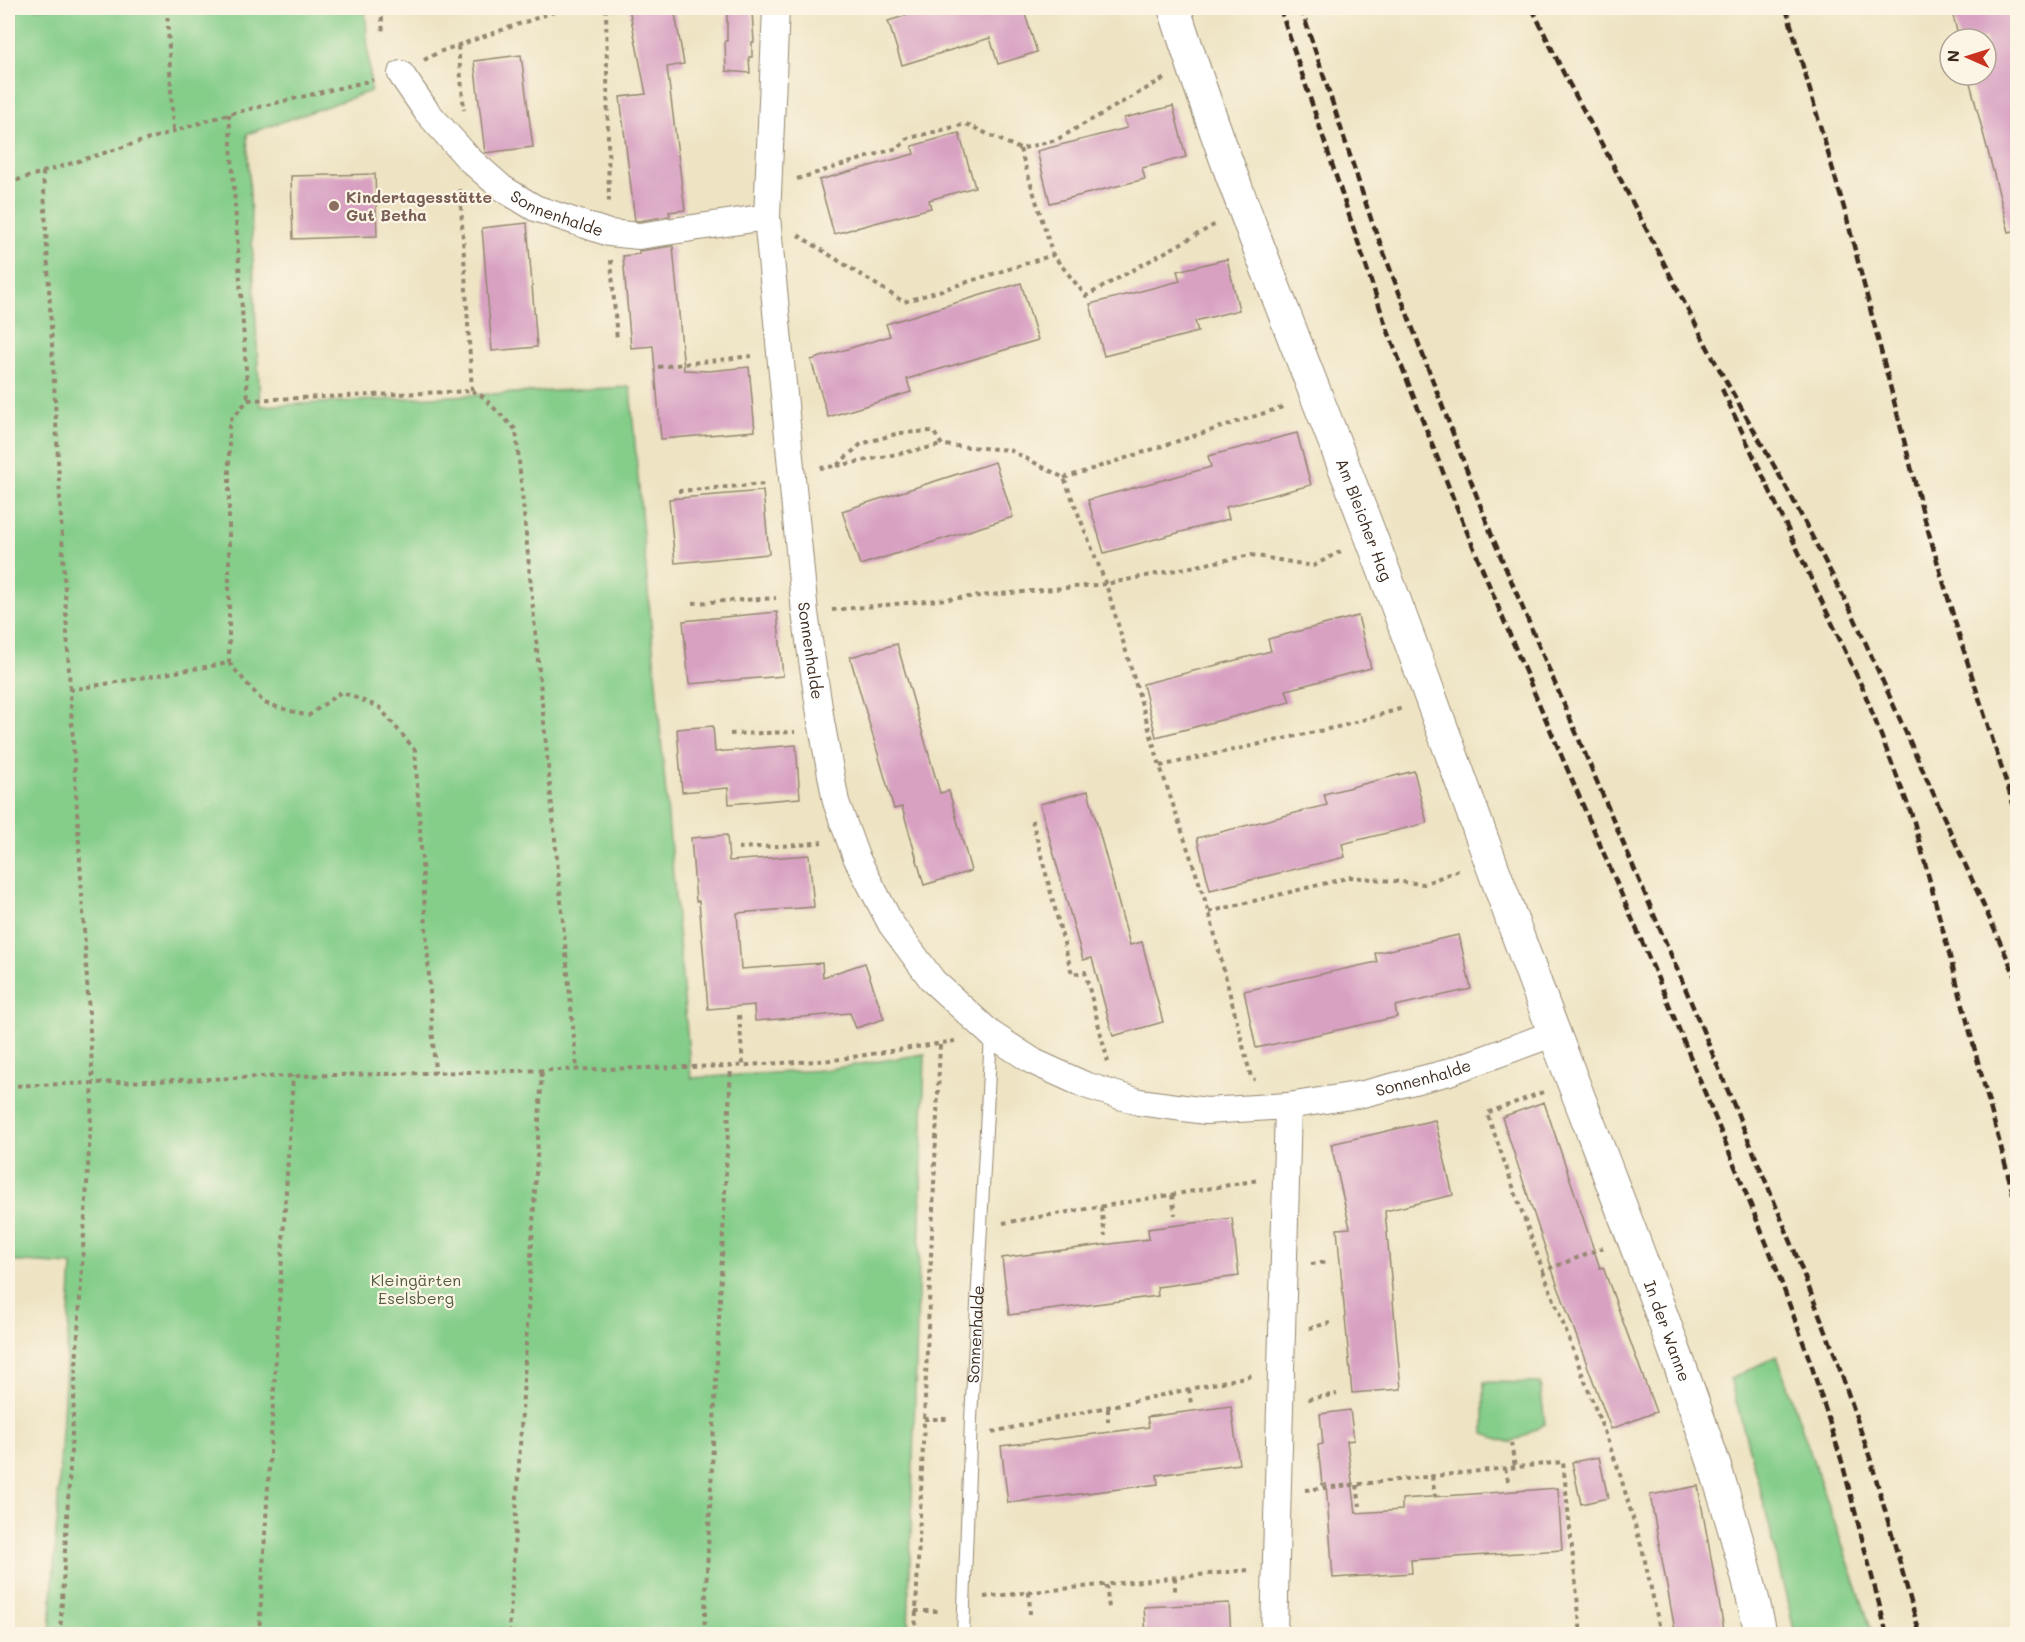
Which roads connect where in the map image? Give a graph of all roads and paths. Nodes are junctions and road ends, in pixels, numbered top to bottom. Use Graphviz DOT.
graph roads {
  1 [pos="167,8"];
  2 [pos="381,8"];
  3 [pos="565,8"];
  4 [pos="606,8"];
  5 [pos="776,8"];
  6 [pos="1174,8"];
  7 [pos="383,34"];
  8 [pos="458,46"];
  9 [pos="401,74"];
  10 [pos="1168,76"];
  11 [pos="229,114"];
  12 [pos="173,131"];
  13 [pos="1020,149"];
  14 [pos="463,152"];
  15 [pos="43,172"];
  16 [pos="8,183"];
  17 [pos="767,188"];
  18 [pos="767,217"];
  19 [pos="1223,220"];
  20 [pos="609,233"];
  21 [pos="1053,255"];
  22 [pos="617,340"];
  23 [pos="780,352"];
  24 [pos="658,367"];
  25 [pos="472,391"];
  26 [pos="248,400"];
  27 [pos="1292,404"];
  28 [pos="942,445"];
  29 [pos="836,466"];
  30 [pos="792,476"];
  31 [pos="1064,478"];
  32 [pos="678,491"];
  33 [pos="1351,546"];
  34 [pos="1106,584"];
  35 [pos="693,603"];
  36 [pos="804,604"];
  37 [pos="228,663"];
  38 [pos="70,690"];
  39 [pos="1407,706"];
  40 [pos="823,732"];
  41 [pos="730,734"];
  42 [pos="1160,766"];
  43 [pos="1032,820"];
  44 [pos="849,838"];
  45 [pos="738,848"];
  46 [pos="1465,868"];
  47 [pos="1209,912"];
  48 [pos="739,1015"];
  49 [pos="1555,1033"];
  50 [pos="991,1034"];
  51 [pos="940,1044"];
  52 [pos="743,1065"];
  53 [pos="731,1066"];
  54 [pos="577,1069"];
  55 [pos="542,1070"];
  56 [pos="435,1073"];
  57 [pos="292,1076"];
  58 [pos="93,1083"];
  59 [pos="8,1086"];
  60 [pos="1548,1090"];
  61 [pos="1116,1095"];
  62 [pos="1288,1106"];
  63 [pos="1287,1176"];
  64 [pos="1172,1195"];
  65 [pos="1101,1207"];
  66 [pos="1175,1215"];
  67 [pos="981,1227"];
  68 [pos="1105,1236"];
  69 [pos="1605,1247"];
  70 [pos="1543,1272"];
  71 [pos="1281,1369"];
  72 [pos="1189,1389"];
  73 [pos="1191,1404"];
  74 [pos="1108,1407"];
  75 [pos="1108,1422"];
  76 [pos="970,1436"];
  77 [pos="1511,1443"];
  78 [pos="1515,1467"];
  79 [pos="1505,1468"];
  80 [pos="1432,1476"];
  81 [pos="1509,1484"];
  82 [pos="1357,1485"];
  83 [pos="1278,1493"];
  84 [pos="1435,1497"];
  85 [pos="1360,1506"];
  86 [pos="1276,1568"];
  87 [pos="1175,1577"];
  88 [pos="1106,1585"];
  89 [pos="1029,1592"];
  90 [pos="1175,1595"];
  91 [pos="964,1599"];
  92 [pos="1109,1608"];
  93 [pos="1030,1614"];
  94 [pos="60,1635"];
  95 [pos="259,1635"];
  96 [pos="509,1635"];
  97 [pos="704,1635"];
  98 [pos="915,1635"];
  99 [pos="963,1635"];
  100 [pos="1274,1635"];
  101 [pos="1581,1635"];
  102 [pos="1661,1635"];
  103 [pos="1761,1635"];
  1 -- 12 [label="path"];
  2 -- 7 [label="path"];
  3 -- 8 [label="path"];
  4 -- 20 [label="path"];
  5 -- 17 [label="street, Sonnenhalde"];
  6 -- 49 [label="street, Am Bleicher Hag"];
  8 -- 9 [label="path"];
  8 -- 14 [label="path"];
  9 -- 11 [label="path"];
  9 -- 14 [label="street, Sonnenhalde"];
  10 -- 13 [label="path"];
  11 -- 12 [label="path"];
  11 -- 26 [label="path"];
  12 -- 15 [label="path"];
  13 -- 17 [label="path"];
  13 -- 21 [label="path"];
  14 -- 20 [label="street, Sonnenhalde"];
  14 -- 25 [label="path"];
  15 -- 16 [label="path"];
  15 -- 38 [label="path"];
  17 -- 18 [label="street, Sonnenhalde"];
  18 -- 20 [label="street, Sonnenhalde"];
  18 -- 21 [label="path"];
  18 -- 23 [label="street, Sonnenhalde"];
  19 -- 21 [label="path"];
  20 -- 22 [label="path"];
  23 -- 24 [label="path"];
  23 -- 30 [label="street, Sonnenhalde"];
  25 -- 26 [label="path"];
  25 -- 54 [label="path"];
  26 -- 37 [label="path"];
  27 -- 31 [label="path"];
  28 -- 29 [label="path"];
  28 -- 29 [label="path"];
  28 -- 31 [label="path"];
  29 -- 30 [label="path"];
  30 -- 32 [label="path"];
  30 -- 36 [label="street, Sonnenhalde"];
  31 -- 34 [label="path"];
  33 -- 34 [label="path"];
  34 -- 36 [label="path"];
  34 -- 42 [label="path"];
  35 -- 36 [label="path"];
  36 -- 40 [label="street, Sonnenhalde"];
  37 -- 38 [label="path"];
  37 -- 56 [label="path"];
  38 -- 58 [label="path"];
  39 -- 42 [label="path"];
  40 -- 41 [label="path"];
  40 -- 44 [label="street, Sonnenhalde"];
  42 -- 47 [label="path"];
  43 -- 61 [label="path"];
  44 -- 45 [label="path"];
  44 -- 50 [label="street, Sonnenhalde"];
  46 -- 47 [label="path"];
  47 -- 62 [label="path"];
  48 -- 52 [label="path"];
  49 -- 62 [label="street, Sonnenhalde"];
  49 -- 103 [label="street, In der Wanne"];
  50 -- 51 [label="path"];
  50 -- 61 [label="street, Sonnenhalde"];
  50 -- 67 [label="lane, Sonnenhalde"];
  51 -- 52 [label="path"];
  51 -- 98 [label="path"];
  52 -- 53 [label="path"];
  53 -- 54 [label="path"];
  53 -- 97 [label="path"];
  54 -- 55 [label="path"];
  55 -- 56 [label="path"];
  55 -- 96 [label="path"];
  56 -- 57 [label="path"];
  57 -- 58 [label="path"];
  57 -- 95 [label="path"];
  58 -- 59 [label="path"];
  58 -- 94 [label="path"];
  60 -- 70 [label="path"];
  61 -- 62 [label="street, Sonnenhalde"];
  62 -- 63 [label="street"];
  63 -- 64 [label="path"];
  63 -- 71 [label="street"];
  64 -- 65 [label="path"];
  64 -- 66 [label="path"];
  65 -- 67 [label="path"];
  65 -- 68 [label="path"];
  67 -- 76 [label="lane, Sonnenhalde"];
  69 -- 70 [label="path"];
  70 -- 102 [label="path"];
  71 -- 72 [label="path"];
  71 -- 83 [label="street"];
  72 -- 73 [label="path"];
  72 -- 74 [label="path"];
  74 -- 75 [label="path"];
  74 -- 76 [label="path"];
  76 -- 91 [label="lane, Sonnenhalde"];
  77 -- 78 [label="path"];
  78 -- 79 [label="path"];
  78 -- 101 [label="path"];
  79 -- 80 [label="path"];
  79 -- 81 [label="path"];
  80 -- 82 [label="path"];
  80 -- 84 [label="path"];
  82 -- 83 [label="path"];
  82 -- 85 [label="path"];
  83 -- 86 [label="street"];
  86 -- 87 [label="path"];
  86 -- 100 [label="street"];
  87 -- 88 [label="path"];
  87 -- 90 [label="path"];
  88 -- 89 [label="path"];
  88 -- 92 [label="path"];
  89 -- 91 [label="path"];
  89 -- 93 [label="path"];
  91 -- 99 [label="lane, Sonnenhalde"];
}
